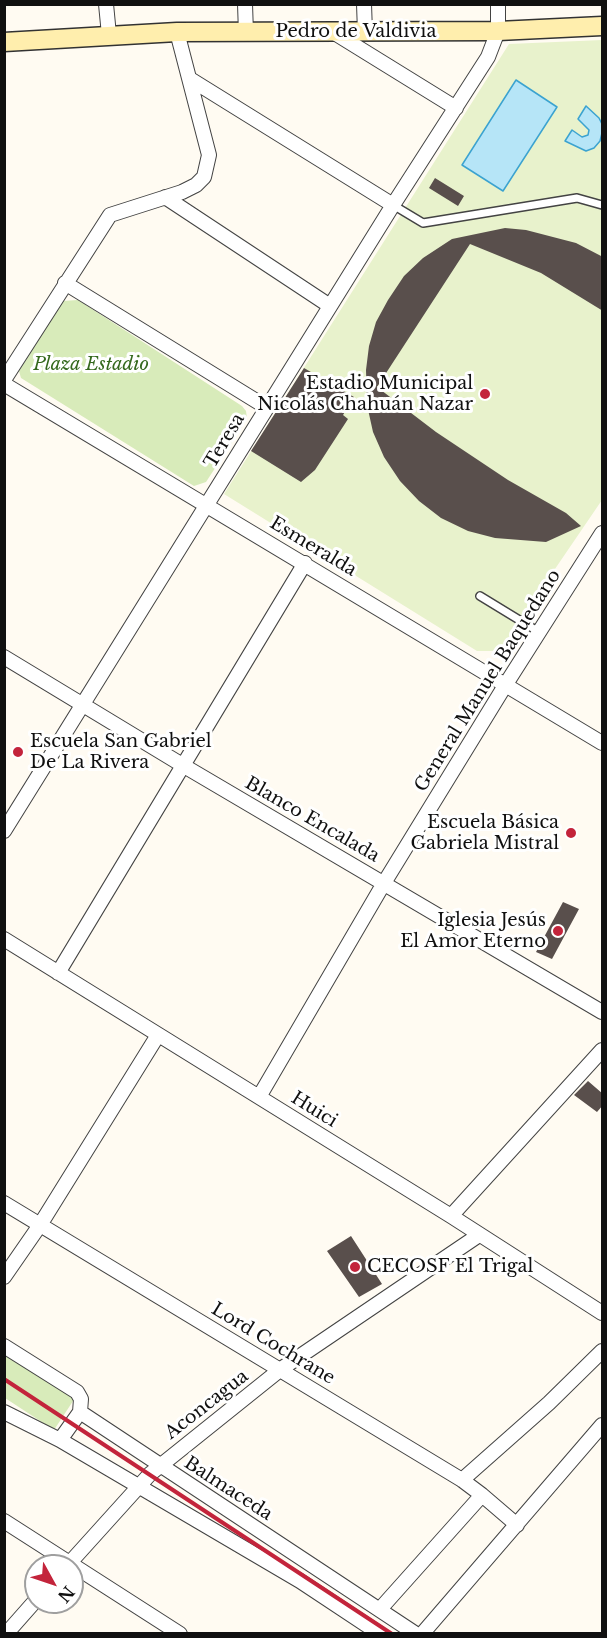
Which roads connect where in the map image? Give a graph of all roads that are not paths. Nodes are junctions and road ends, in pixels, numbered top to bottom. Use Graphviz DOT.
graph roads {
  1 [pos="106,4"];
  2 [pos="245,4"];
  3 [pos="364,4"];
  4 [pos="498,4"];
  5 [pos="603,26"];
  6 [pos="332,31"];
  7 [pos="498,31"];
  8 [pos="177,32"];
  9 [pos="365,32"];
  10 [pos="246,33"];
  11 [pos="109,35"];
  12 [pos="4,42"];
  13 [pos="190,79"];
  14 [pos="456,108"];
  15 [pos="165,197"];
  16 [pos="393,205"];
  17 [pos="603,205"];
  18 [pos="65,283"];
  19 [pos="330,306"];
  20 [pos="4,382"];
  21 [pos="266,407"];
  22 [pos="207,505"];
  23 [pos="603,533"];
  24 [pos="305,563"];
  25 [pos="480,596"];
  26 [pos="539,632"];
  27 [pos="4,657"];
  28 [pos="506,684"];
  29 [pos="82,704"];
  30 [pos="603,743"];
  31 [pos="184,766"];
  32 [pos="4,831"];
  33 [pos="384,883"];
  34 [pos="4,939"];
  35 [pos="58,973"];
  36 [pos="603,1012"];
  37 [pos="158,1035"];
  38 [pos="603,1050"];
  39 [pos="259,1097"];
  40 [pos="4,1203"];
  41 [pos="451,1216"];
  42 [pos="40,1225"];
  43 [pos="479,1234"];
  44 [pos="4,1277"];
  45 [pos="603,1313"];
  46 [pos="4,1346"];
  47 [pos="603,1351"];
  48 [pos="281,1369"];
  49 [pos="4,1412"];
  50 [pos="80,1412"];
  51 [pos="603,1425"];
  52 [pos="60,1440"];
  53 [pos="160,1466"];
  54 [pos="462,1480"];
  55 [pos="139,1486"];
  56 [pos="482,1495"];
  57 [pos="4,1521"];
  58 [pos="516,1525"];
  59 [pos="53,1554"];
  60 [pos="77,1554"];
  61 [pos="84,1574"];
  62 [pos="381,1608"];
  63 [pos="24,1614"];
  64 [pos="6,1634"];
  65 [pos="180,1634"];
  66 [pos="380,1634"];
  67 [pos="416,1634"];
  68 [pos="422,1634"];
  1 -- 11 [label="street"];
  2 -- 10 [label="street"];
  3 -- 9 [label="street"];
  4 -- 7 [label="street, Teresa"];
  5 -- 7 [label="street, Pedro de Valdivia"];
  6 -- 9 [label="street, Pedro de Valdivia"];
  6 -- 10 [label="street, Pedro de Valdivia"];
  6 -- 14 [label="street"];
  7 -- 9 [label="street, Pedro de Valdivia"];
  7 -- 14 [label="street, Teresa"];
  8 -- 10 [label="street, Pedro de Valdivia"];
  8 -- 11 [label="street, Pedro de Valdivia"];
  8 -- 13 [label="street"];
  11 -- 12 [label="street, Pedro de Valdivia"];
  13 -- 15 [label="street"];
  13 -- 16 [label="street"];
  14 -- 16 [label="street, Teresa"];
  15 -- 18 [label="street"];
  15 -- 19 [label="street"];
  16 -- 17 [label="lane"];
  16 -- 19 [label="street, Teresa"];
  18 -- 20 [label="street"];
  18 -- 21 [label="street"];
  19 -- 21 [label="street, Teresa"];
  20 -- 22 [label="street, Esmeralda"];
  21 -- 22 [label="street, Teresa"];
  22 -- 24 [label="street, Esmeralda"];
  22 -- 29 [label="street, Teresa"];
  23 -- 26 [label="street, General Manuel Baquedano"];
  24 -- 28 [label="street, Esmeralda"];
  24 -- 31 [label="street"];
  25 -- 26 [label="lane"];
  26 -- 28 [label="street, General Manuel Baquedano"];
  27 -- 29 [label="street, Blanco Encalada"];
  28 -- 30 [label="street, Esmeralda"];
  28 -- 33 [label="street, General Manuel Baquedano"];
  29 -- 31 [label="street, Blanco Encalada"];
  29 -- 32 [label="street, Teresa"];
  31 -- 33 [label="street, Blanco Encalada"];
  31 -- 35 [label="street"];
  33 -- 36 [label="street, Blanco Encalada"];
  33 -- 39 [label="street, General Manuel Baquedano"];
  34 -- 35 [label="street, Huici"];
  35 -- 37 [label="street, Huici"];
  37 -- 39 [label="street, Huici"];
  37 -- 42 [label="street"];
  38 -- 41 [label="street"];
  39 -- 41 [label="street, Huici"];
  40 -- 42 [label="street, Lord Cochrane"];
  41 -- 43 [label="street, Huici"];
  42 -- 44 [label="street"];
  42 -- 48 [label="street, Lord Cochrane"];
  43 -- 45 [label="street, Huici"];
  43 -- 48 [label="street, Aconcagua"];
  46 -- 50 [label="street"];
  47 -- 54 [label="street"];
  48 -- 53 [label="street, Aconcagua"];
  48 -- 54 [label="street, Lord Cochrane"];
  49 -- 52 [label="street"];
  50 -- 52 [label="street"];
  50 -- 53 [label="street, Balmaceda"];
  51 -- 58 [label="street"];
  52 -- 55 [label="street"];
  53 -- 55 [label="street, Aconcagua"];
  53 -- 62 [label="street, Balmaceda"];
  54 -- 56 [label="street, Lord Cochrane"];
  55 -- 60 [label="street, Aconcagua"];
  55 -- 66 [label="street"];
  56 -- 58 [label="street, Lord Cochrane"];
  56 -- 62 [label="street"];
  57 -- 59 [label="street"];
  58 -- 68 [label="street"];
  61 -- 65 [label="street"];
  62 -- 67 [label="street, Balmaceda"];
  63 -- 64 [label="street"];
}
